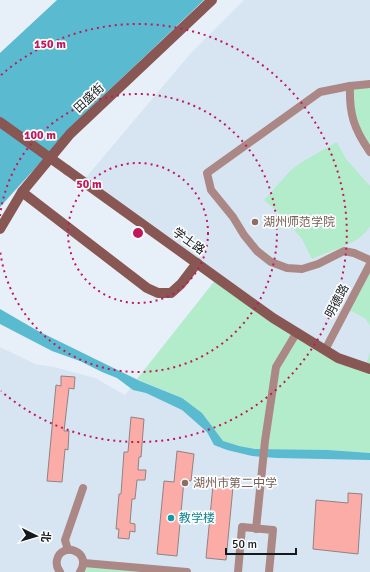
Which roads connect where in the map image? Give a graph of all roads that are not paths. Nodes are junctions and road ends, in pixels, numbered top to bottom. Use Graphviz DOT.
graph roads {
  1 [pos="212,0"];
  2 [pos="370,84"];
  3 [pos="350,86"];
  4 [pos="0,122"];
  5 [pos="370,152"];
  6 [pos="22,192"];
  7 [pos="0,229"];
  8 [pos="370,260"];
  9 [pos="197,263"];
  10 [pos="370,264"];
  11 [pos="297,332"];
  12 [pos="325,350"];
  13 [pos="370,369"];
  14 [pos="83,488"];
  15 [pos="256,528"];
  16 [pos="68,550"];
  17 [pos="84,564"];
  18 [pos="58,571"];
  19 [pos="80,572"];
  20 [pos="186,572"];
  21 [pos="238,572"];
  22 [pos="269,572"];
  1 -- 6 [label="street, 田盛街"];
  2 -- 3 [label="street"];
  3 -- 5 [label="street"];
  3 -- 8 [label="street"];
  4 -- 9 [label="street, 学士路, bridge"];
  6 -- 7 [label="street, 田盛街"];
  6 -- 9 [label="street"];
  9 -- 11 [label="street, 学士路"];
  10 -- 12 [label="street, 明德路"];
  11 -- 12 [label="street, 学士路"];
  11 -- 15 [label="street"];
  12 -- 13 [label="street, 学士路"];
  14 -- 16 [label="street"];
  15 -- 21 [label="street"];
  15 -- 22 [label="street"];
  16 -- 17 [label="street"];
  16 -- 18 [label="street"];
  17 -- 19 [label="street"];
  17 -- 20 [label="street"];
}
